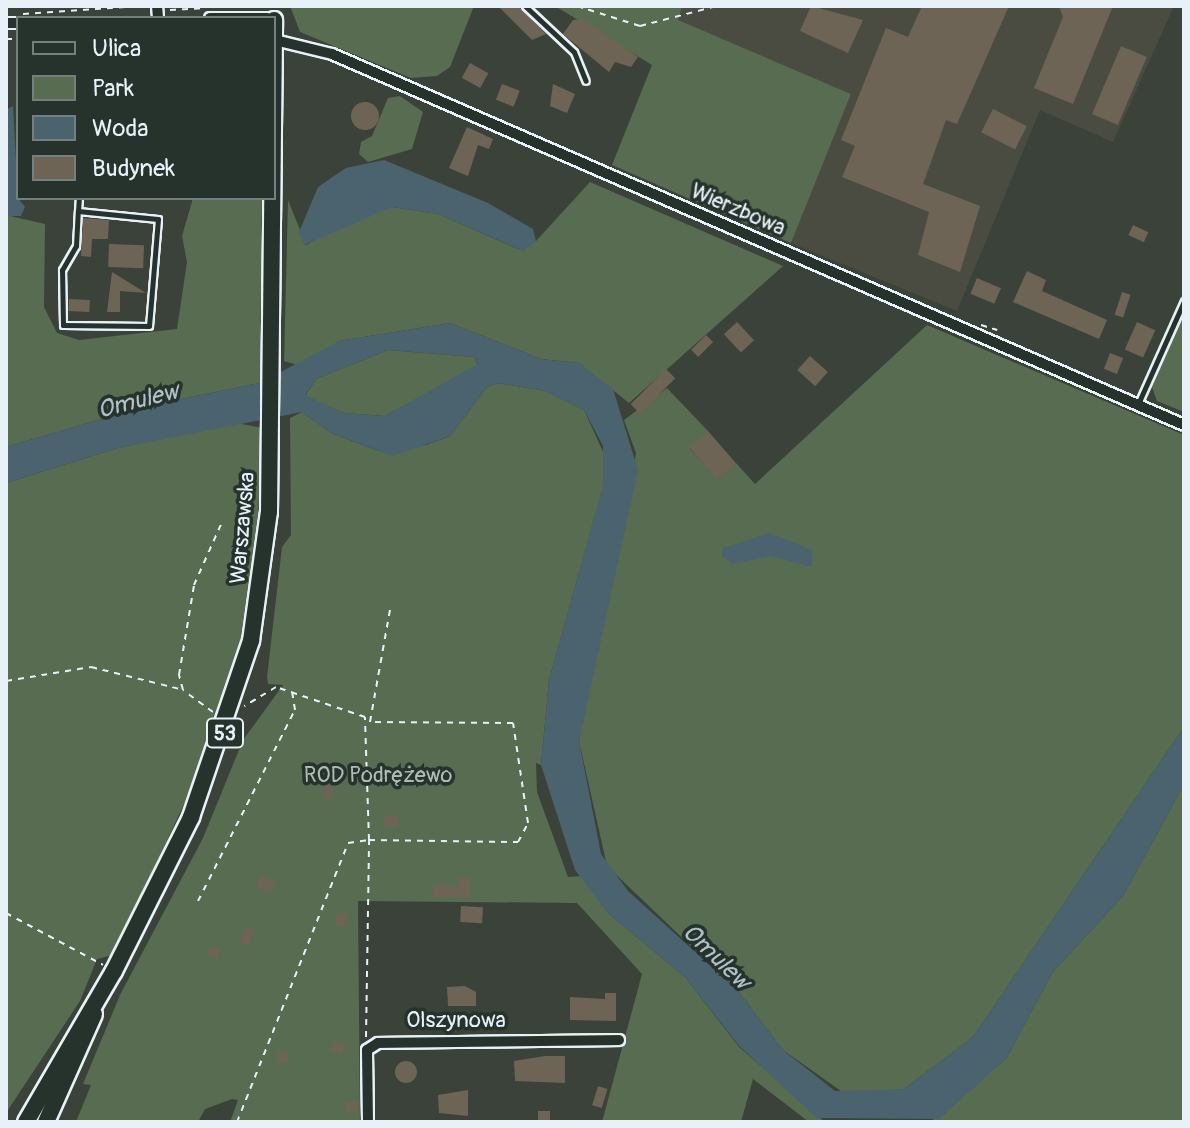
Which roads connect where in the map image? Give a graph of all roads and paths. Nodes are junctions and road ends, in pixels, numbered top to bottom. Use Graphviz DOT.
graph roads {
  1 [pos="140,6"];
  2 [pos="166,6"];
  3 [pos="525,6"];
  4 [pos="577,6"];
  5 [pos="776,6"];
  6 [pos="212,13"];
  7 [pos="6,14"];
  8 [pos="245,16"];
  9 [pos="276,40"];
  10 [pos="586,81"];
  11 [pos="79,200"];
  12 [pos="274,200"];
  13 [pos="78,211"];
  14 [pos="1184,301"];
  15 [pos="1138,405"];
  16 [pos="1184,425"];
  17 [pos="223,520"];
  18 [pos="390,610"];
  19 [pos="6,681"];
  20 [pos="183,690"];
  21 [pos="291,691"];
  22 [pos="234,706"];
  23 [pos="370,722"];
  24 [pos="228,724"];
  25 [pos="369,840"];
  26 [pos="198,901"];
  27 [pos="6,913"];
  28 [pos="114,971"];
  29 [pos="95,1006"];
  30 [pos="619,1040"];
  31 [pos="367,1050"];
  32 [pos="26,1122"];
  33 [pos="46,1122"];
  34 [pos="237,1122"];
  35 [pos="368,1122"];
  1 -- 7 [label="path"];
  2 -- 6 [label="path"];
  3 -- 10 [label="lane"];
  4 -- 5 [label="path"];
  6 -- 8 [label="street"];
  9 -- 15 [label="street, Wierzbowa"];
  11 -- 13 [label="lane"];
  12 -- 22 [label="main road, Warszawska / 53"];
  13 -- 13 [label="lane"];
  14 -- 15 [label="lane"];
  15 -- 16 [label="street, Wierzbowa"];
  17 -- 20 [label="path"];
  18 -- 23 [label="path"];
  19 -- 20 [label="path"];
  20 -- 24 [label="path"];
  21 -- 22 [label="path"];
  21 -- 23 [label="path"];
  21 -- 26 [label="path"];
  22 -- 24 [label="main road, Warszawska / 53"];
  23 -- 25 [label="path"];
  23 -- 25 [label="path"];
  24 -- 28 [label="main road, Warszawska / 53"];
  25 -- 31 [label="path"];
  25 -- 34 [label="path"];
  27 -- 28 [label="path"];
  28 -- 29 [label="main road, Warszawska / 53"];
  29 -- 32 [label="main road, Warszawska / 53"];
  29 -- 33 [label="main road, Warszawska / 53"];
  30 -- 31 [label="street, Olszynowa"];
  31 -- 35 [label="street"];
}
